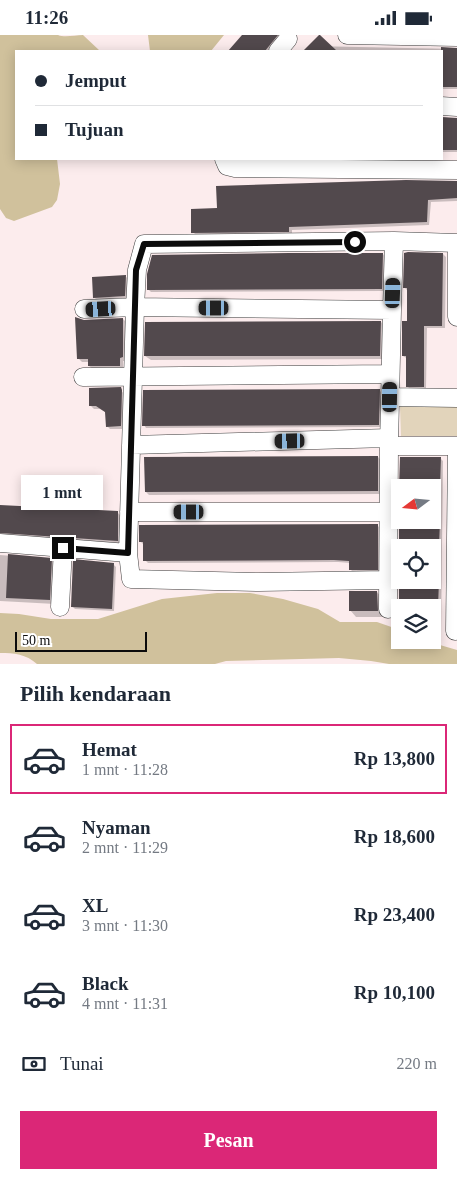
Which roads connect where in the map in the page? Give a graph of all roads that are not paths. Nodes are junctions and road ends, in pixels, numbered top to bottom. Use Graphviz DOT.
graph roads {
  1 [pos="347,35"];
  2 [pos="457,37"];
  3 [pos="443,106"];
  4 [pos="457,107"];
  5 [pos="224,160"];
  6 [pos="457,170"];
  7 [pos="394,241"];
  8 [pos="457,243"];
  9 [pos="457,252"];
  10 [pos="135,307"];
  11 [pos="84,309"];
  12 [pos="392,310"];
  13 [pos="457,317"];
  14 [pos="390,374"];
  15 [pos="133,376"];
  16 [pos="83,377"];
  17 [pos="390,397"];
  18 [pos="457,398"];
  19 [pos="389,442"];
  20 [pos="131,445"];
  21 [pos="457,446"];
  22 [pos="129,512"];
  23 [pos="388,512"];
  24 [pos="0,543"];
  25 [pos="63,548"];
  26 [pos="128,553"];
  27 [pos="387,581"];
  28 [pos="60,607"];
  29 [pos="388,609"];
  30 [pos="455,631"];
  1 -- 2 [label="street"];
  3 -- 4 [label="street"];
  5 -- 6 [label="street"];
  7 -- 8 [label="street"];
  7 -- 10 [label="street"];
  7 -- 12 [label="street"];
  9 -- 13 [label="street"];
  10 -- 11 [label="street"];
  10 -- 12 [label="street"];
  10 -- 15 [label="street"];
  12 -- 14 [label="street"];
  14 -- 15 [label="street"];
  14 -- 17 [label="street"];
  15 -- 16 [label="street"];
  15 -- 20 [label="street"];
  17 -- 18 [label="street"];
  17 -- 19 [label="street"];
  19 -- 20 [label="street"];
  19 -- 21 [label="street"];
  19 -- 23 [label="street"];
  20 -- 22 [label="street"];
  21 -- 30 [label="street"];
  22 -- 23 [label="street"];
  22 -- 26 [label="street"];
  23 -- 27 [label="street"];
  24 -- 25 [label="street"];
  25 -- 26 [label="street"];
  25 -- 28 [label="street"];
  26 -- 27 [label="street"];
  27 -- 29 [label="street"];
}
